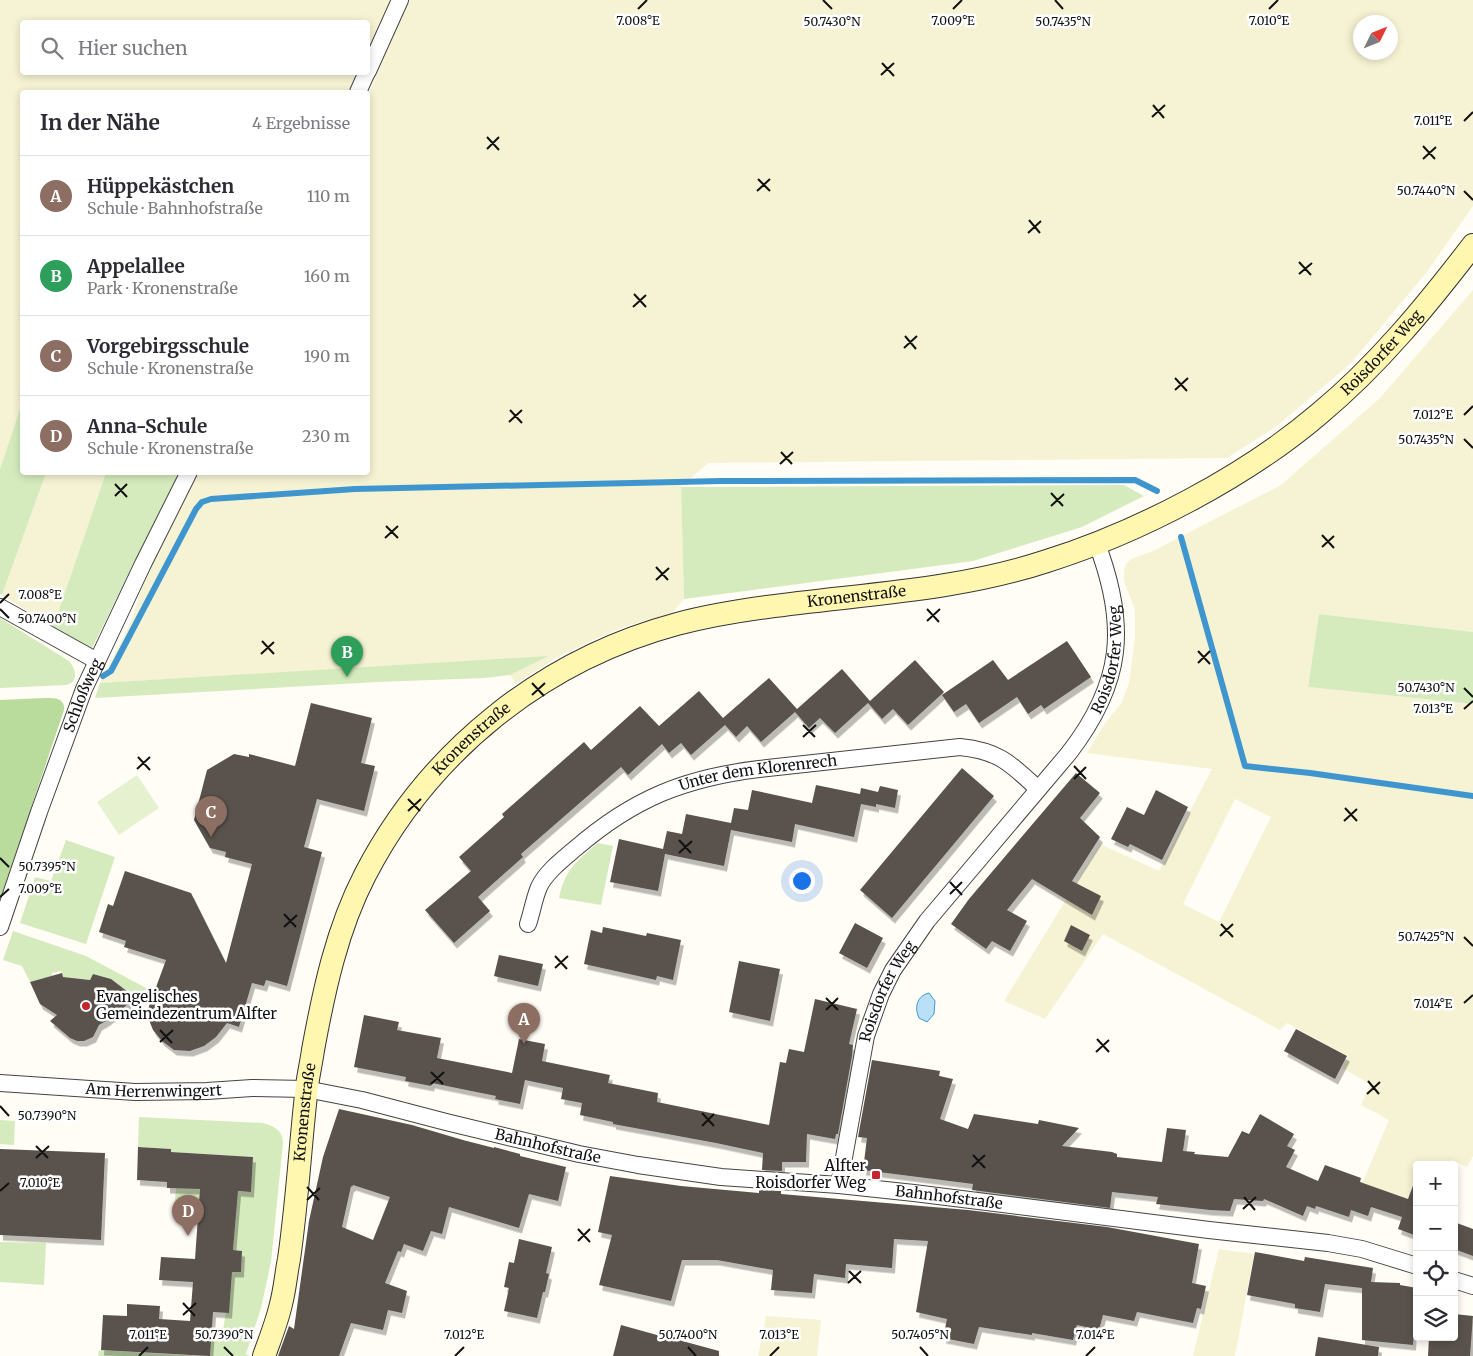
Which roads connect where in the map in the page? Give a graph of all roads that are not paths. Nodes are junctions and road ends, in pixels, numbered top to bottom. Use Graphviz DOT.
graph roads {
  1 [pos="400,0"];
  2 [pos="370,65"];
  3 [pos="366,75"];
  4 [pos="359,90"];
  5 [pos="1473,245"];
  6 [pos="188,475"];
  7 [pos="1097,544"];
  8 [pos="0,607"];
  9 [pos="97,661"];
  10 [pos="1038,789"];
  11 [pos="528,924"];
  12 [pos="0,927"];
  13 [pos="0,1083"];
  14 [pos="306,1089"];
  15 [pos="839,1185"];
  16 [pos="1413,1265"];
  17 [pos="1458,1281"];
  18 [pos="1473,1286"];
  19 [pos="264,1356"];
  1 -- 2 [label="street"];
  3 -- 4 [label="street"];
  5 -- 7 [label="street, Roisdorfer Weg"];
  6 -- 9 [label="street, Schloßweg"];
  7 -- 10 [label="street, Roisdorfer Weg"];
  7 -- 14 [label="street, Kronenstraße"];
  8 -- 9 [label="street"];
  9 -- 12 [label="street, Schloßweg"];
  10 -- 11 [label="street, Unter dem Klorenrech"];
  10 -- 15 [label="street, Roisdorfer Weg"];
  13 -- 14 [label="street, Am Herrenwingert"];
  14 -- 15 [label="street, Bahnhofstraße"];
  14 -- 19 [label="street, Kronenstraße"];
  15 -- 16 [label="street, Bahnhofstraße"];
  17 -- 18 [label="street"];
}
